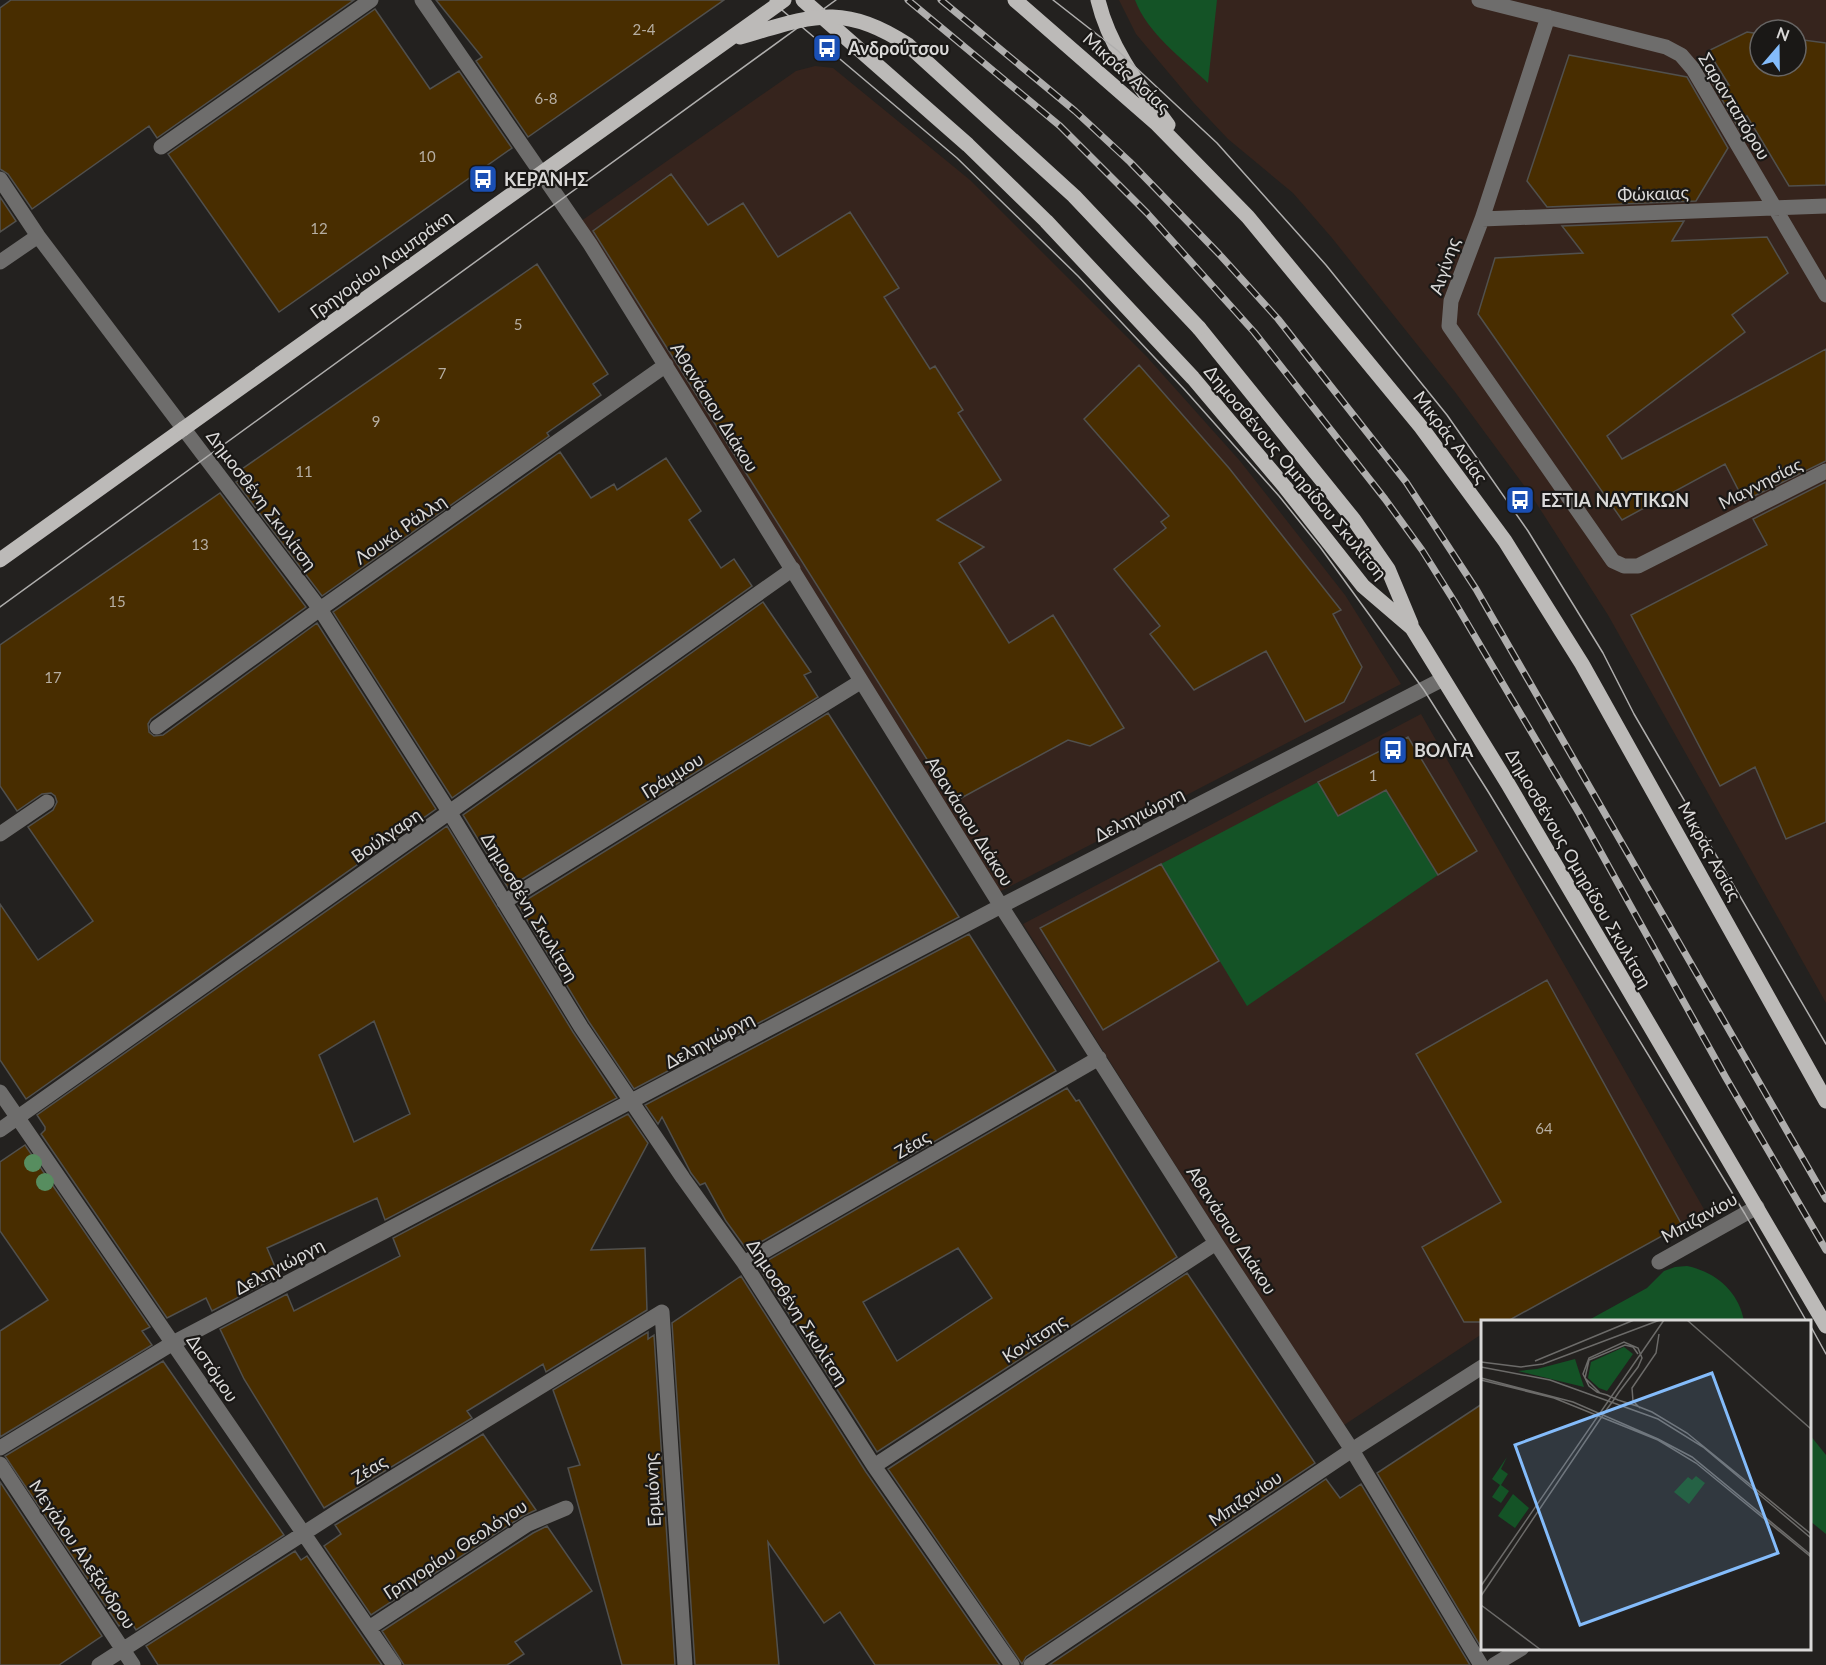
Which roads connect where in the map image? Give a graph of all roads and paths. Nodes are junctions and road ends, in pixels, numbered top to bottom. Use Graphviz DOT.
graph roads {
  1 [pos="372,0"];
  2 [pos="422,0"];
  3 [pos="784,0"];
  4 [pos="803,0"];
  5 [pos="1016,0"];
  6 [pos="1098,0"];
  7 [pos="1479,0"];
  8 [pos="1548,17"];
  9 [pos="728,40"];
  10 [pos="161,147"];
  11 [pos="1195,162"];
  12 [pos="0,179"];
  13 [pos="1826,206"];
  14 [pos="1772,207"];
  15 [pos="1482,219"];
  16 [pos="38,236"];
  17 [pos="0,262"];
  18 [pos="1826,295"];
  19 [pos="666,365"];
  20 [pos="183,429"];
  21 [pos="1826,471"];
  22 [pos="0,560"];
  23 [pos="1613,561"];
  24 [pos="793,569"];
  25 [pos="320,609"];
  26 [pos="1412,628"];
  27 [pos="1443,679"];
  28 [pos="860,682"];
  29 [pos="157,727"];
  30 [pos="47,802"];
  31 [pos="450,813"];
  32 [pos="0,834"];
  33 [pos="504,902"];
  34 [pos="1001,906"];
  35 [pos="1099,1058"];
  36 [pos="0,1092"];
  37 [pos="1826,1101"];
  38 [pos="633,1102"];
  39 [pos="17,1118"];
  40 [pos="0,1130"];
  41 [pos="1757,1207"];
  42 [pos="1216,1243"];
  43 [pos="1659,1262"];
  44 [pos="744,1263"];
  45 [pos="662,1312"];
  46 [pos="1826,1326"];
  47 [pos="173,1343"];
  48 [pos="1481,1368"];
  49 [pos="0,1448"];
  50 [pos="1352,1450"];
  51 [pos="0,1464"];
  52 [pos="874,1466"];
  53 [pos="566,1508"];
  54 [pos="303,1534"];
  55 [pos="369,1628"];
  56 [pos="123,1650"];
  57 [pos="1519,1650"];
  58 [pos="99,1665"];
  59 [pos="133,1665"];
  60 [pos="394,1665"];
  61 [pos="684,1665"];
  62 [pos="1012,1665"];
  63 [pos="1031,1665"];
  64 [pos="1481,1665"];
  65 [pos="1494,1665"];
  1 -- 10 [label="street"];
  2 -- 19 [label="street, Αθανάσιου Διάκου"];
  3 -- 9 [label="main road, Γρηγορίου Λαμπράκη, bridge"];
  4 -- 26 [label="main road, Δημοσθένους Ομηρίδου Σκυλίτση"];
  5 -- 11 [label="main road, Μικράς Ασίας"];
  6 -- 11 [label="main road"];
  7 -- 8 [label="street, Σαρανταπόρου"];
  8 -- 14 [label="street, Σαρανταπόρου"];
  8 -- 15 [label="street, Αιγίνης"];
  9 -- 20 [label="main road, Γρηγορίου Λαμπράκη, bridge"];
  9 -- 26 [label="main road, bridge"];
  11 -- 37 [label="main road, Μικράς Ασίας"];
  12 -- 16 [label="street, Δημοσθένη Σκυλίτση"];
  13 -- 14 [label="street, Φώκαιας"];
  14 -- 15 [label="street, Φώκαιας"];
  14 -- 18 [label="street, Σαρανταπόρου"];
  15 -- 23 [label="street, Αιγίνης"];
  16 -- 17 [label="street"];
  16 -- 20 [label="street, Δημοσθένη Σκυλίτση"];
  19 -- 24 [label="street, Αθανάσιου Διάκου"];
  19 -- 25 [label="street, Λουκά Ράλλη"];
  20 -- 22 [label="main road, Γρηγορίου Λαμπράκη"];
  20 -- 25 [label="street, Δημοσθένη Σκυλίτση"];
  21 -- 23 [label="street, Μαγνησίας"];
  24 -- 28 [label="street, Αθανάσιου Διάκου"];
  24 -- 31 [label="street, Βούλγαρη"];
  25 -- 29 [label="street, Λουκά Ράλλη"];
  25 -- 31 [label="street, Δημοσθένη Σκυλίτση"];
  26 -- 27 [label="main road, Δημοσθένους Ομηρίδου Σκυλίτση"];
  27 -- 34 [label="street, Δεληγιώργη"];
  27 -- 41 [label="main road, Δημοσθένους Ομηρίδου Σκυλίτση"];
  28 -- 33 [label="street, Γράμμου"];
  28 -- 34 [label="street, Αθανάσιου Διάκου"];
  30 -- 32 [label="street"];
  31 -- 33 [label="street, Δημοσθένη Σκυλίτση"];
  31 -- 39 [label="street, Βούλγαρη"];
  33 -- 38 [label="street, Δημοσθένη Σκυλίτση"];
  34 -- 35 [label="street, Αθανάσιου Διάκου"];
  34 -- 38 [label="street, Δεληγιώργη"];
  35 -- 42 [label="street, Αθανάσιου Διάκου"];
  35 -- 44 [label="street, Ζέας"];
  36 -- 39 [label="street, Διστόμου"];
  38 -- 44 [label="street, Δημοσθένη Σκυλίτση"];
  38 -- 47 [label="street, Δεληγιώργη"];
  39 -- 40 [label="street, Βούλγαρη"];
  39 -- 47 [label="street, Διστόμου"];
  41 -- 43 [label="street, Μπιζανίου"];
  41 -- 46 [label="main road, Δημοσθένους Ομηρίδου Σκυλίτση"];
  42 -- 50 [label="street, Αθανάσιου Διάκου"];
  42 -- 52 [label="street, Κονίτσης"];
  44 -- 52 [label="street, Δημοσθένη Σκυλίτση"];
  45 -- 54 [label="street, Ζέας"];
  45 -- 61 [label="street, Ερμιόνης"];
  47 -- 49 [label="street, Δεληγιώργη"];
  47 -- 54 [label="street, Διστόμου"];
  48 -- 50 [label="street, Μπιζανίου"];
  50 -- 63 [label="street, Μπιζανίου"];
  50 -- 64 [label="street, Αθανάσιου Διάκου"];
  51 -- 56 [label="street, Μεγάλου Αλεξάνδρου"];
  52 -- 62 [label="street, Δημοσθένη Σκυλίτση"];
  53 -- 55 [label="street, Γρηγορίου Θεολόγου"];
  54 -- 55 [label="street, Διστόμου"];
  54 -- 56 [label="street, Ζέας"];
  55 -- 60 [label="street, Διστόμου"];
  56 -- 58 [label="street, Ζέας"];
  56 -- 59 [label="street, Μεγάλου Αλεξάνδρου"];
  57 -- 65 [label="street"];
}
